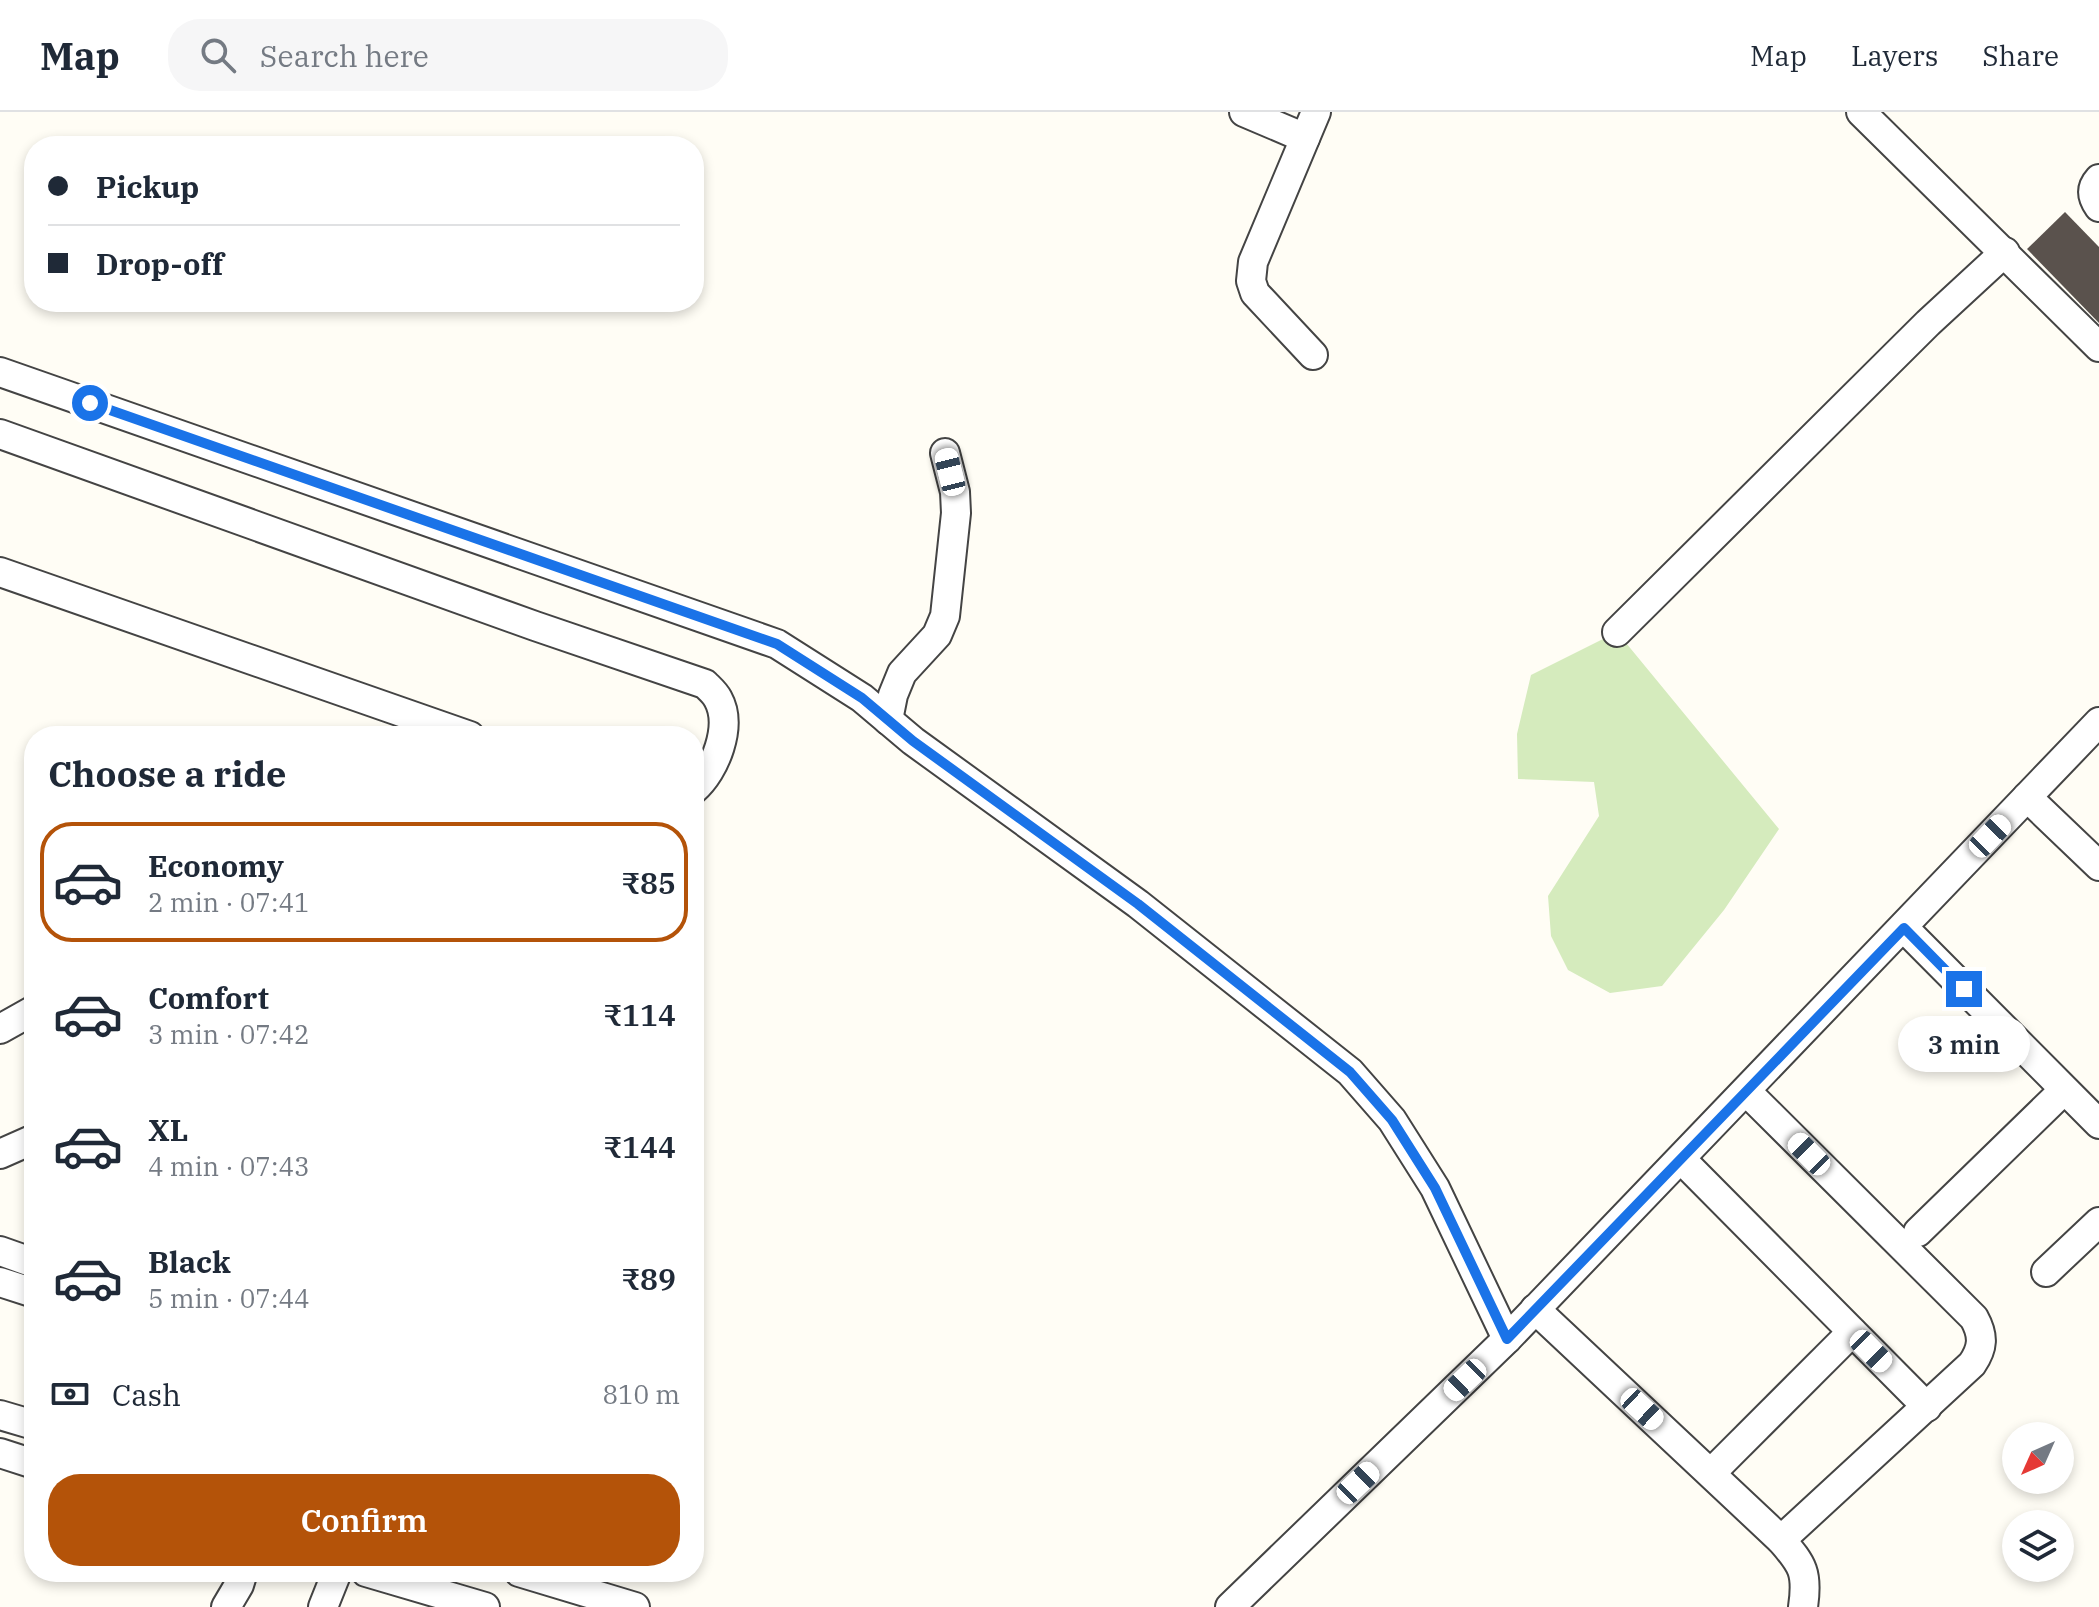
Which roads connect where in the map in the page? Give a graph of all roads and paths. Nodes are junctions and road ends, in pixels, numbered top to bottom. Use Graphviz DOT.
graph roads {
  1 [pos="1244,112"];
  2 [pos="1861,112"];
  3 [pos="1310,125"];
  4 [pos="2099,179"];
  5 [pos="2099,207"];
  6 [pos="2005,252"];
  7 [pos="2099,347"];
  8 [pos="1313,355"];
  9 [pos="0,372"];
  10 [pos="0,434"];
  11 [pos="945,453"];
  12 [pos="0,572"];
  13 [pos="1617,632"];
  14 [pos="888,720"];
  15 [pos="2099,722"];
  16 [pos="441,726"];
  17 [pos="704,779"];
  18 [pos="2027,797"];
  19 [pos="2099,866"];
  20 [pos="1904,928"];
  21 [pos="24,1016"];
  22 [pos="0,1029"];
  23 [pos="2064,1090"];
  24 [pos="1747,1092"];
  25 [pos="2099,1124"];
  26 [pos="24,1143"];
  27 [pos="0,1154"];
  28 [pos="1681,1159"];
  29 [pos="2099,1222"];
  30 [pos="1918,1232"];
  31 [pos="0,1251"];
  32 [pos="24,1259"];
  33 [pos="2046,1272"];
  34 [pos="0,1282"];
  35 [pos="24,1290"];
  36 [pos="1535,1309"];
  37 [pos="1852,1332"];
  38 [pos="1507,1339"];
  39 [pos="1927,1407"];
  40 [pos="0,1415"];
  41 [pos="24,1422"];
  42 [pos="0,1453"];
  43 [pos="24,1461"];
  44 [pos="1711,1473"];
  45 [pos="1781,1540"];
  46 [pos="240,1582"];
  47 [pos="333,1582"];
  48 [pos="400,1582"];
  49 [pos="552,1582"];
  50 [pos="226,1607"];
  51 [pos="323,1607"];
  52 [pos="485,1607"];
  53 [pos="635,1607"];
  54 [pos="1230,1607"];
  55 [pos="1803,1607"];
  1 -- 3 [label="street"];
  2 -- 6 [label="street"];
  3 -- 8 [label="street"];
  4 -- 5 [label="street"];
  6 -- 7 [label="street"];
  6 -- 13 [label="street"];
  9 -- 14 [label="street"];
  10 -- 17 [label="street"];
  11 -- 14 [label="street"];
  12 -- 16 [label="street"];
  14 -- 38 [label="street"];
  15 -- 18 [label="street"];
  18 -- 19 [label="street"];
  18 -- 20 [label="street"];
  20 -- 23 [label="street"];
  20 -- 24 [label="street"];
  21 -- 22 [label="street"];
  23 -- 25 [label="street"];
  23 -- 30 [label="street"];
  24 -- 28 [label="street"];
  24 -- 39 [label="street"];
  26 -- 27 [label="street"];
  28 -- 36 [label="street"];
  28 -- 37 [label="street"];
  29 -- 33 [label="street"];
  31 -- 32 [label="street"];
  34 -- 35 [label="street"];
  36 -- 38 [label="street"];
  36 -- 44 [label="street"];
  37 -- 39 [label="street"];
  37 -- 44 [label="street"];
  38 -- 54 [label="street"];
  39 -- 45 [label="street"];
  40 -- 41 [label="street"];
  42 -- 43 [label="street"];
  44 -- 45 [label="street"];
  45 -- 55 [label="street"];
  46 -- 50 [label="street"];
  47 -- 51 [label="street"];
  48 -- 52 [label="street"];
  49 -- 53 [label="street"];
}
